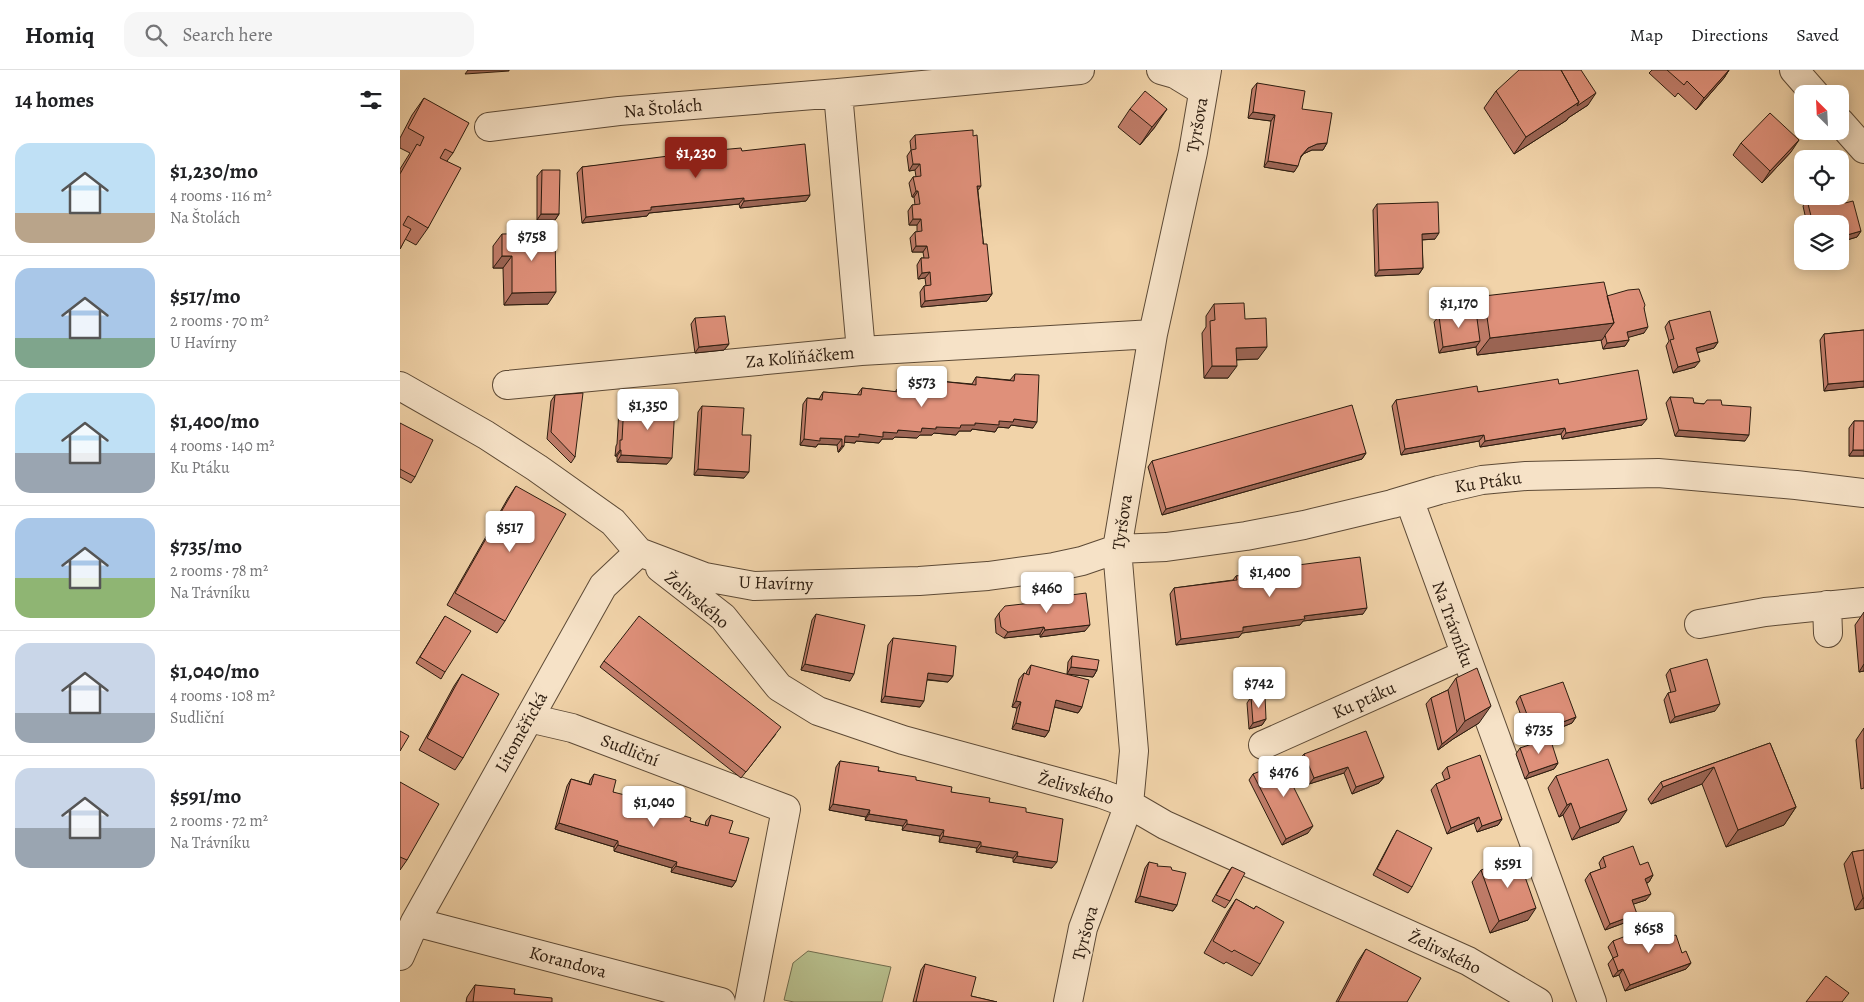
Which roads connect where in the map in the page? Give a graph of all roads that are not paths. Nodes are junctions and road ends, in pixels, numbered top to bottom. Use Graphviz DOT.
graph roads {
  1 [pos="1080,70"];
  2 [pos="1161,70"];
  3 [pos="1794,70"];
  4 [pos="1205,81"];
  5 [pos="1807,85"];
  6 [pos="838,93"];
  7 [pos="489,127"];
  8 [pos="1849,132"];
  9 [pos="1864,149"];
  10 [pos="1153,334"];
  11 [pos="861,351"];
  12 [pos="507,385"];
  13 [pos="400,386"];
  14 [pos="1864,494"];
  15 [pos="1409,499"];
  16 [pos="1117,548"];
  17 [pos="639,552"];
  18 [pos="1864,602"];
  19 [pos="1826,605"];
  20 [pos="1699,624"];
  21 [pos="1828,633"];
  22 [pos="1464,655"];
  23 [pos="529,718"];
  24 [pos="1263,745"];
  25 [pos="1129,804"];
  26 [pos="415,922"];
  27 [pos="401,949"];
  28 [pos="722,1002"];
  29 [pos="749,1002"];
  30 [pos="1068,1002"];
  31 [pos="1538,1002"];
  32 [pos="1592,1002"];
  1 -- 6 [label="street, Na Štolách"];
  2 -- 4 [label="street"];
  3 -- 5 [label="street"];
  4 -- 10 [label="street, Tyršova"];
  6 -- 7 [label="street, Na Štolách"];
  6 -- 11 [label="street"];
  8 -- 9 [label="street"];
  10 -- 11 [label="street, Za Kolíňáčkem"];
  10 -- 16 [label="street, Tyršova"];
  11 -- 12 [label="street, Za Kolíňáčkem"];
  13 -- 17 [label="street, U Havírny"];
  14 -- 15 [label="street, Ku Ptáku"];
  15 -- 16 [label="street, Ku Ptáku"];
  15 -- 22 [label="street, Na Trávníku"];
  16 -- 17 [label="street, U Havírny"];
  16 -- 25 [label="street, Tyršova"];
  17 -- 23 [label="street, Litoměřická"];
  17 -- 25 [label="street, Želivského"];
  18 -- 19 [label="street"];
  19 -- 20 [label="street"];
  19 -- 21 [label="street"];
  22 -- 24 [label="street, Ku ptáku"];
  22 -- 32 [label="street, Na Trávníku"];
  23 -- 26 [label="street, Litoměřická"];
  23 -- 29 [label="street, Sudliční"];
  25 -- 30 [label="street, Tyršova"];
  25 -- 31 [label="street, Želivského"];
  26 -- 27 [label="street, Litoměřická"];
  26 -- 28 [label="street, Korandova"];
}
